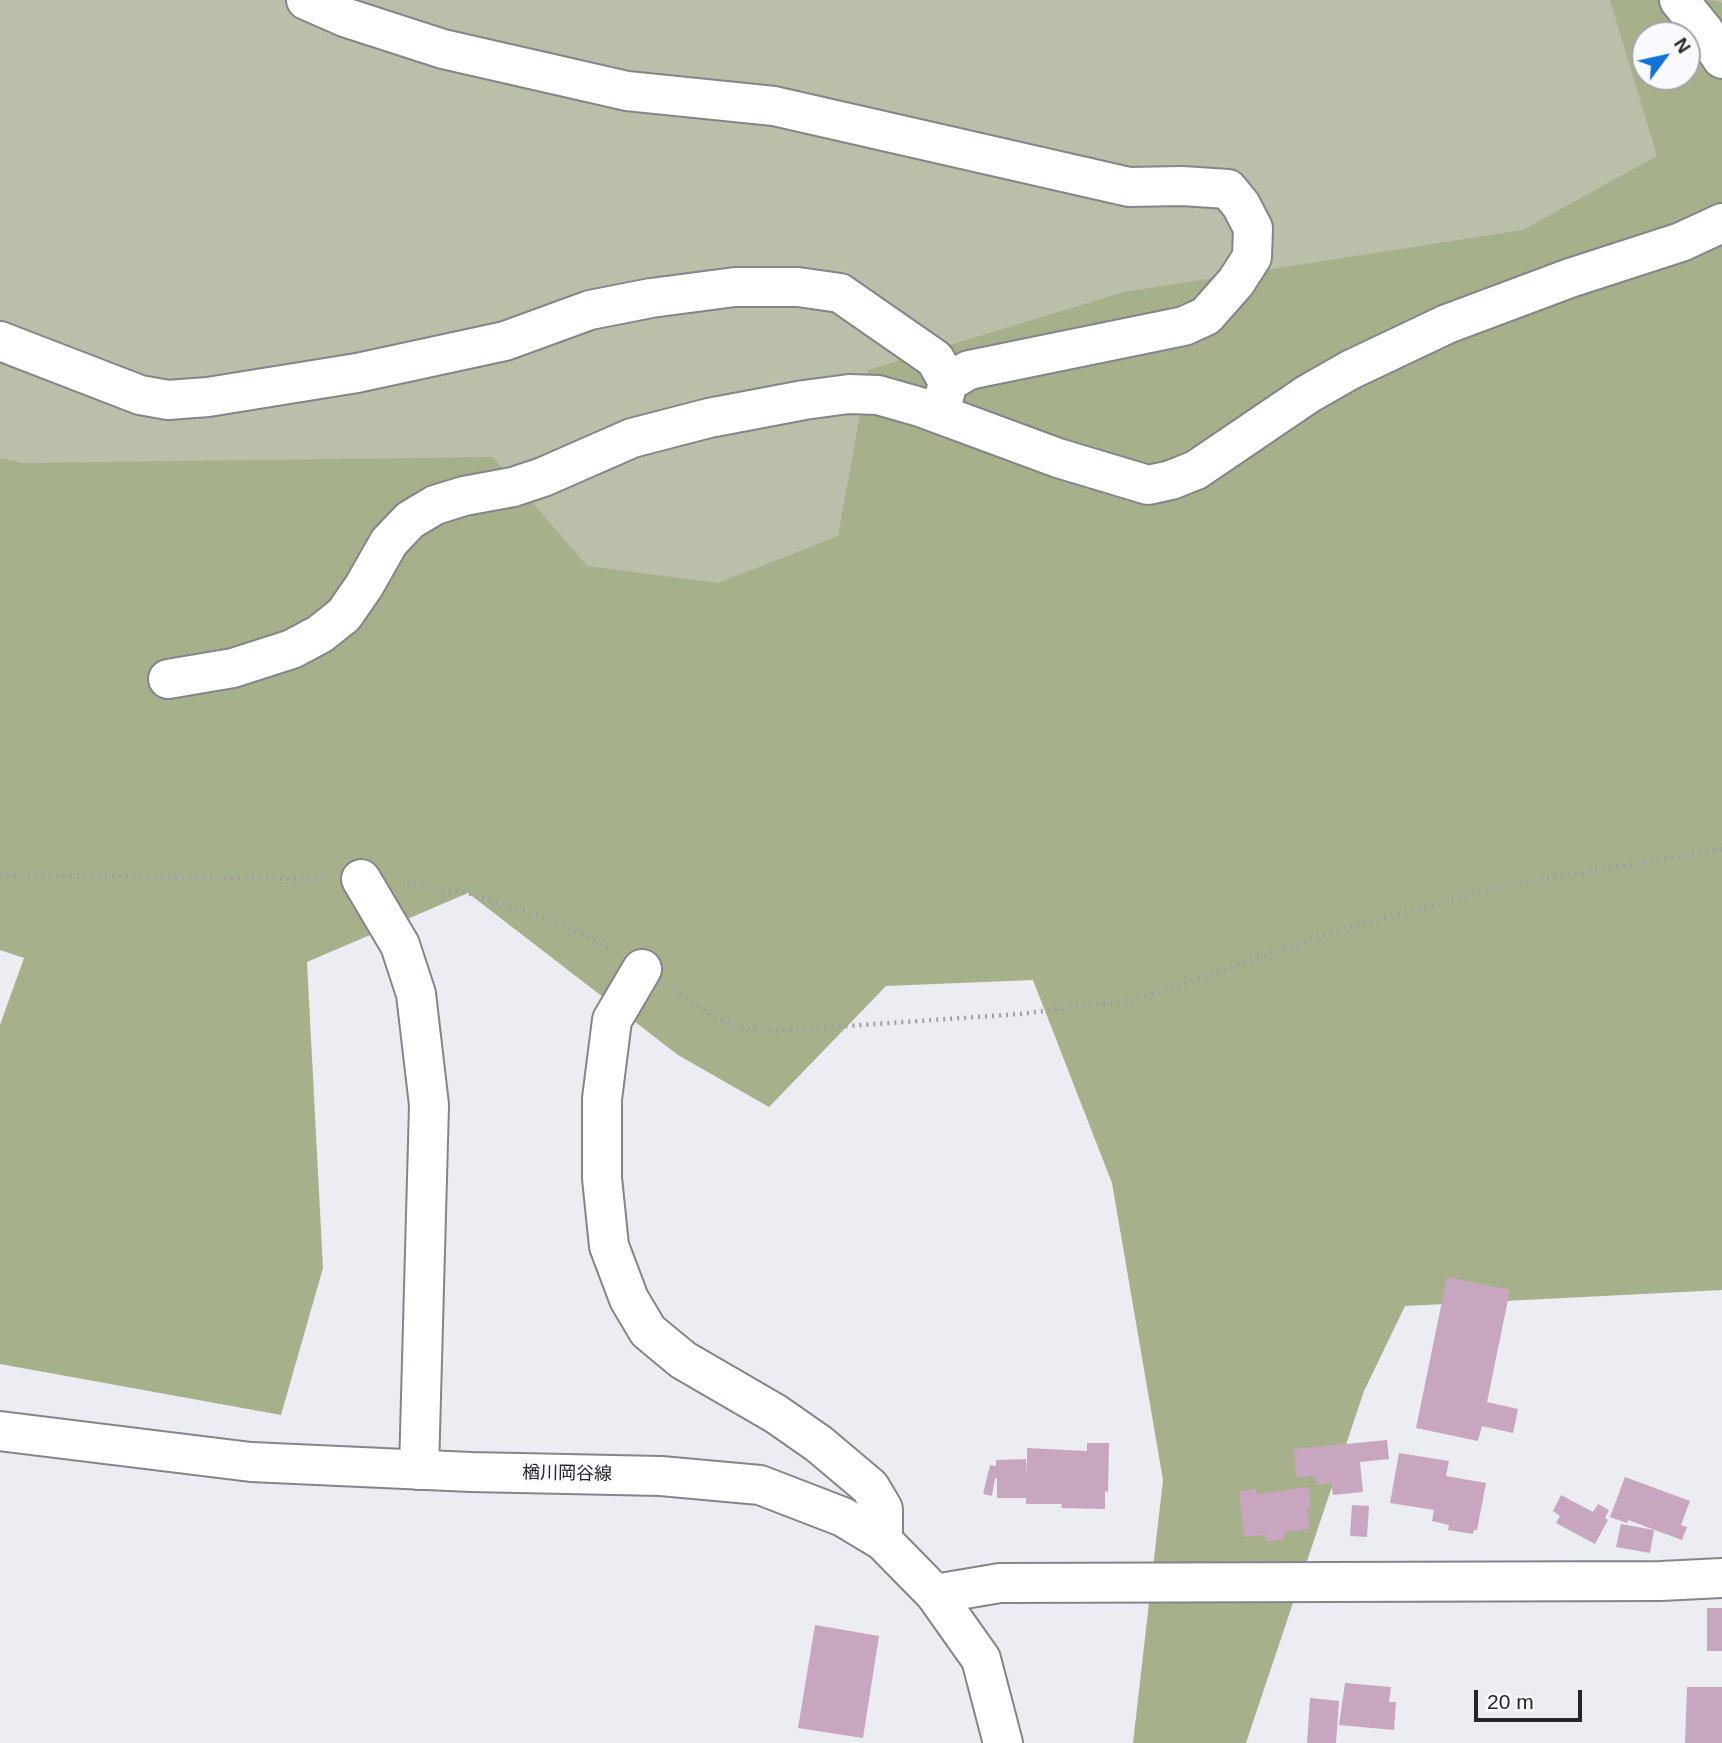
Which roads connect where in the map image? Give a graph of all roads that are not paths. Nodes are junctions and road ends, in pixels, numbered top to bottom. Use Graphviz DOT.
graph roads {
  1 [pos="306,0"];
  2 [pos="1679,0"];
  3 [pos="1722,59"];
  4 [pos="1722,223"];
  5 [pos="0,341"];
  6 [pos="944,398"];
  7 [pos="168,679"];
  8 [pos="361,879"];
  9 [pos="642,969"];
  10 [pos="0,1431"];
  11 [pos="418,1470"];
  12 [pos="883,1541"];
  13 [pos="1722,1578"];
  14 [pos="935,1594"];
  15 [pos="1003,1743"];
  1 -- 6 [label="main road"];
  2 -- 3 [label="main road"];
  4 -- 6 [label="main road"];
  5 -- 6 [label="main road"];
  6 -- 7 [label="main road"];
  8 -- 11 [label="main road"];
  9 -- 12 [label="main road"];
  10 -- 11 [label="main road, 楢川岡谷線"];
  11 -- 12 [label="main road, 楢川岡谷線"];
  12 -- 14 [label="main road, 楢川岡谷線"];
  13 -- 14 [label="main road"];
  14 -- 15 [label="main road, 楢川岡谷線"];
}
